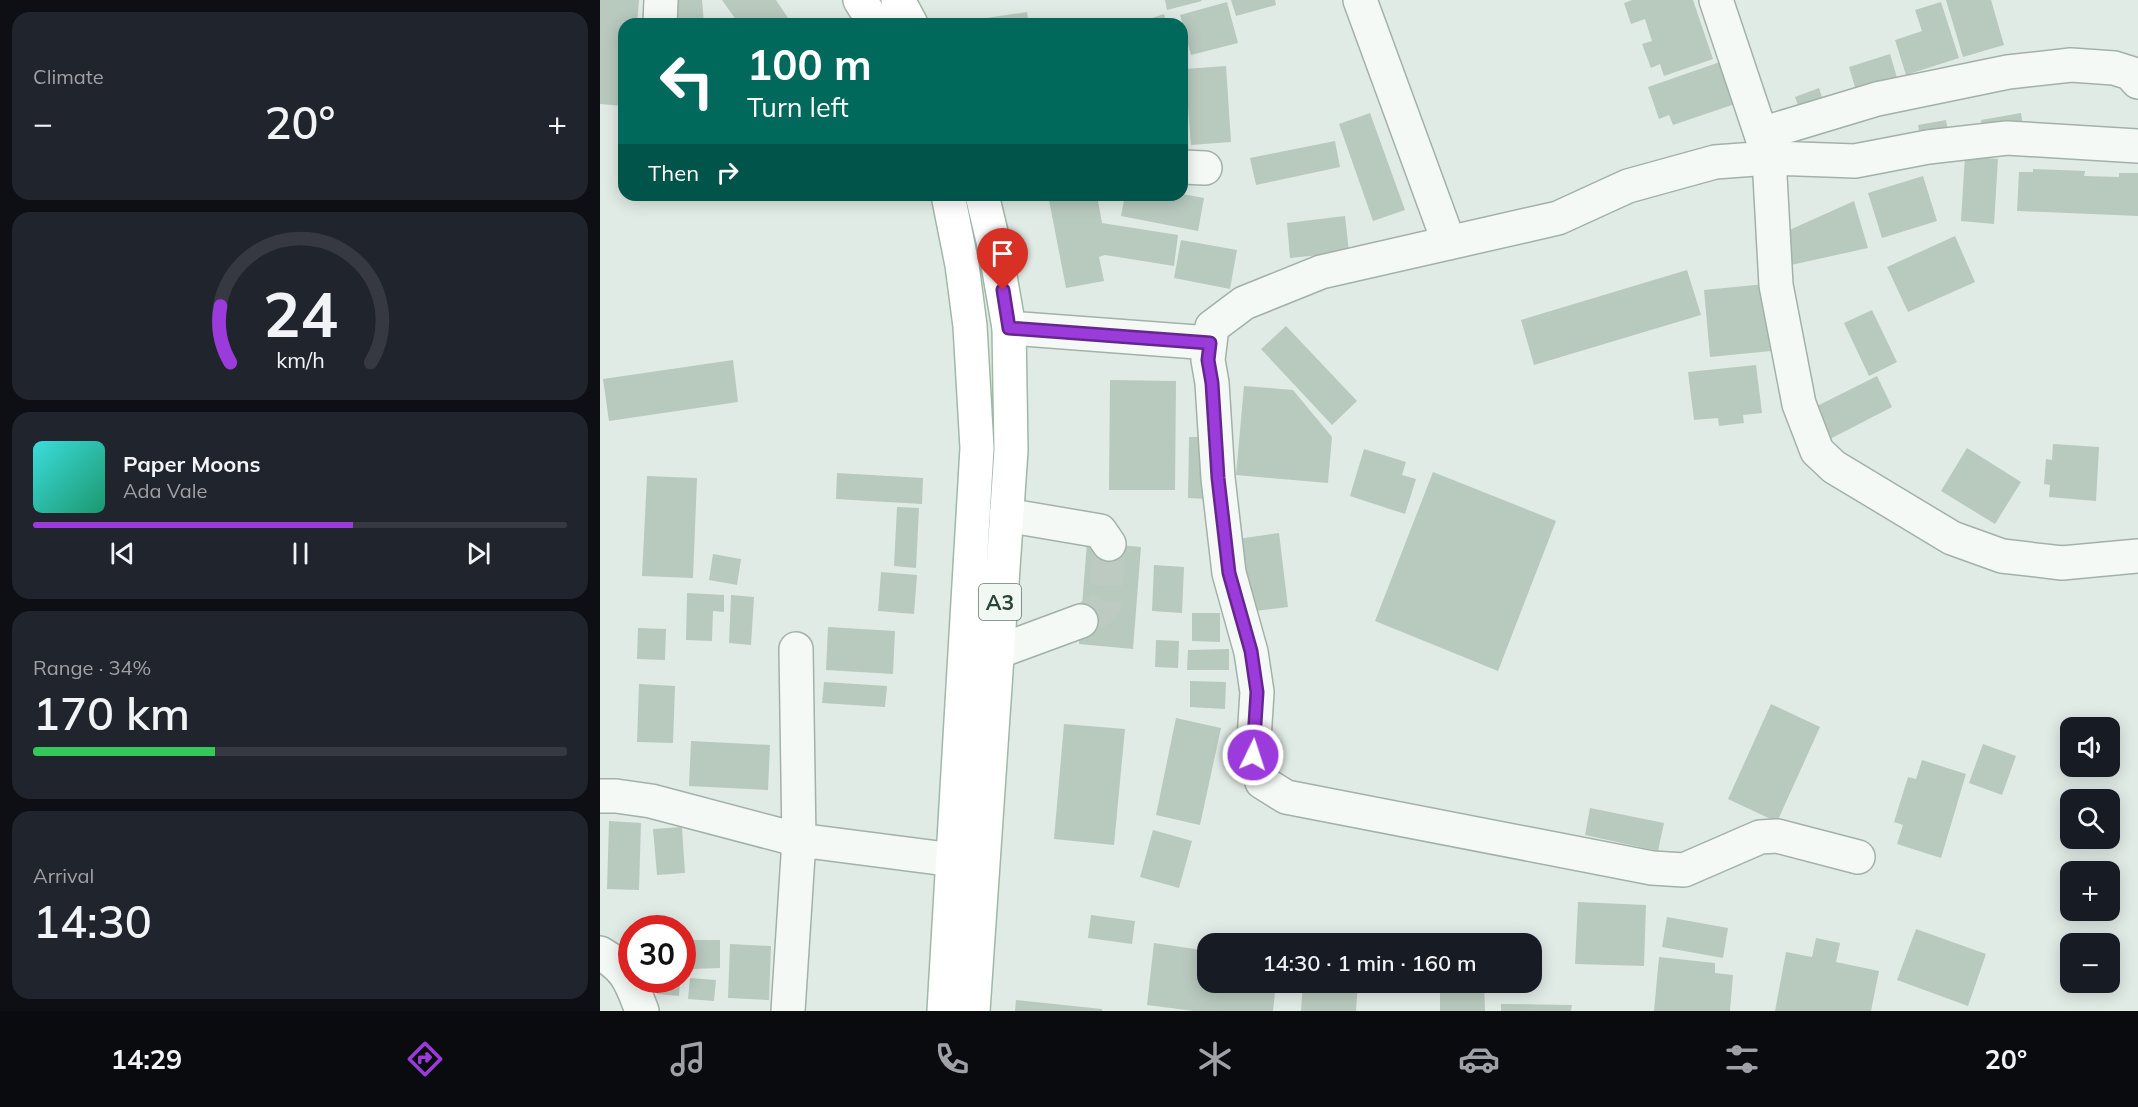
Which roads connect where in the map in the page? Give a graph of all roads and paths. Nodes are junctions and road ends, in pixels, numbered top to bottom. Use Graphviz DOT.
graph roads {
  1 [pos="661,0"];
  2 [pos="860,0"];
  3 [pos="898,0"];
  4 [pos="1360,0"];
  5 [pos="1716,0"];
  6 [pos="660,18"];
  7 [pos="871,18"];
  8 [pos="907,18"];
  9 [pos="2138,82"];
  10 [pos="1765,146"];
  11 [pos="2138,146"];
  12 [pos="949,201"];
  13 [pos="983,201"];
  14 [pos="1449,243"];
  15 [pos="1009,328"];
  16 [pos="1210,343"];
  17 [pos="1006,515"];
  18 [pos="1109,544"];
  19 [pos="2138,556"];
  20 [pos="1081,621"];
  21 [pos="796,649"];
  22 [pos="997,652"];
  23 [pos="600,796"];
  24 [pos="799,840"];
  25 [pos="1858,857"];
  26 [pos="969,861"];
  27 [pos="600,953"];
  28 [pos="642,1011"];
  29 [pos="788,1011"];
  30 [pos="944,1011"];
  31 [pos="973,1011"];
  1 -- 6 [label="street"];
  2 -- 7 [label="main road"];
  3 -- 8 [label="main road"];
  4 -- 14 [label="street"];
  5 -- 10 [label="street"];
  9 -- 10 [label="street"];
  10 -- 11 [label="street"];
  10 -- 14 [label="street"];
  10 -- 19 [label="street"];
  12 -- 26 [label="main road, A3"];
  13 -- 15 [label="main road, A3"];
  14 -- 16 [label="street"];
  15 -- 16 [label="street"];
  15 -- 17 [label="main road, A3"];
  16 -- 25 [label="street"];
  17 -- 18 [label="street"];
  17 -- 22 [label="main road, A3"];
  20 -- 22 [label="street"];
  21 -- 24 [label="street"];
  22 -- 26 [label="main road, A3"];
  23 -- 24 [label="street"];
  24 -- 26 [label="street"];
  24 -- 29 [label="street"];
  26 -- 30 [label="main road, A3"];
  26 -- 31 [label="main road, A3"];
  27 -- 28 [label="street"];
}
